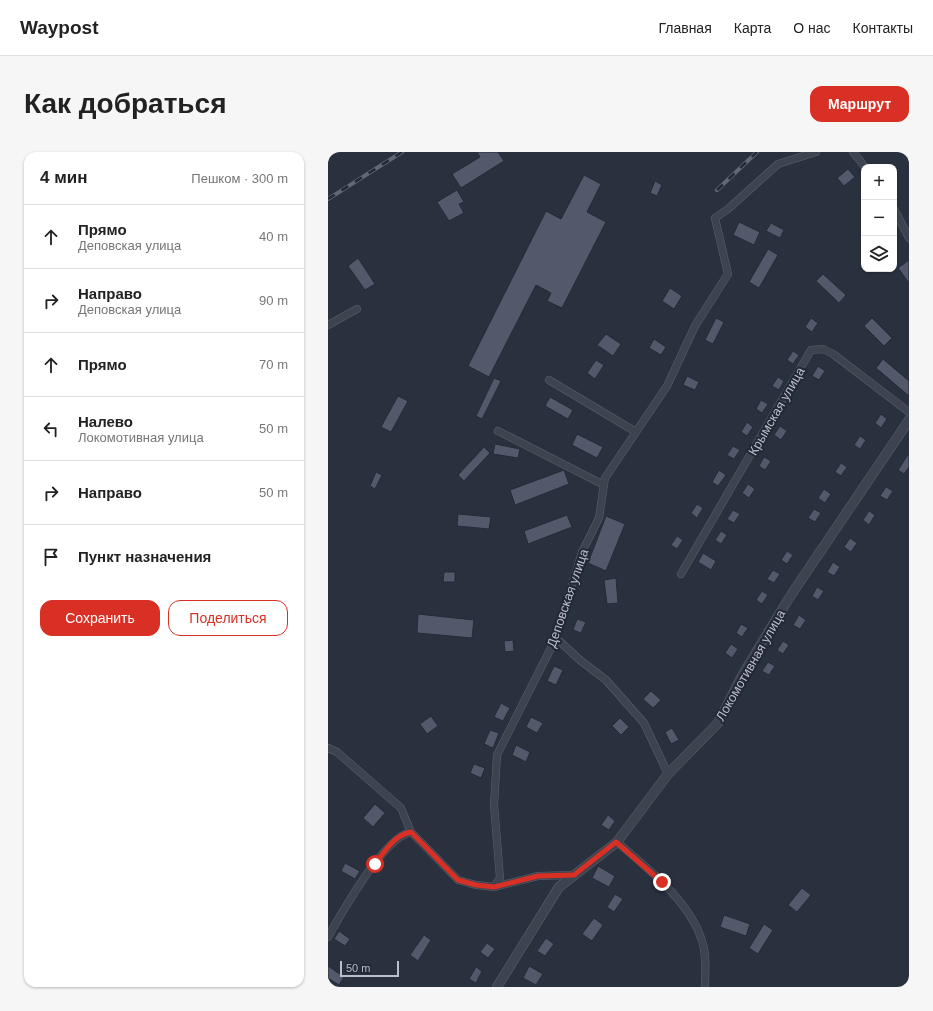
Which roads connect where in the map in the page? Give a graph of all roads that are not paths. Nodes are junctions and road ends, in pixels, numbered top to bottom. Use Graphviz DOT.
graph roads {
  1 [pos="816,152"];
  2 [pos="853,152"];
  3 [pos="863,164"];
  4 [pos="897,215"];
  5 [pos="909,238"];
  6 [pos="357,309"];
  7 [pos="328,325"];
  8 [pos="549,380"];
  9 [pos="909,412"];
  10 [pos="909,420"];
  11 [pos="498,431"];
  12 [pos="636,432"];
  13 [pos="602,484"];
  14 [pos="681,574"];
  15 [pos="556,638"];
  16 [pos="328,748"];
  17 [pos="668,774"];
  18 [pos="411,832"];
  19 [pos="616,842"];
  20 [pos="574,875"];
  21 [pos="494,887"];
  22 [pos="328,937"];
  23 [pos="496,987"];
  24 [pos="705,987"];
  1 -- 12 [label="street, Деповская улица"];
  2 -- 3 [label="street"];
  4 -- 5 [label="street"];
  6 -- 7 [label="street"];
  8 -- 12 [label="street"];
  9 -- 14 [label="street, Крымская улица"];
  10 -- 17 [label="street, Локомотивная улица"];
  11 -- 13 [label="street"];
  12 -- 13 [label="street, Деповская улица"];
  13 -- 15 [label="street, Деповская улица"];
  15 -- 17 [label="street"];
  15 -- 21 [label="street, Деповская улица"];
  16 -- 18 [label="street"];
  17 -- 19 [label="street, Локомотивная улица"];
  18 -- 21 [label="street"];
  18 -- 22 [label="street"];
  19 -- 20 [label="street, Локомотивная улица"];
  19 -- 24 [label="street"];
  20 -- 21 [label="street"];
  20 -- 23 [label="street, Локомотивная улица"];
}
